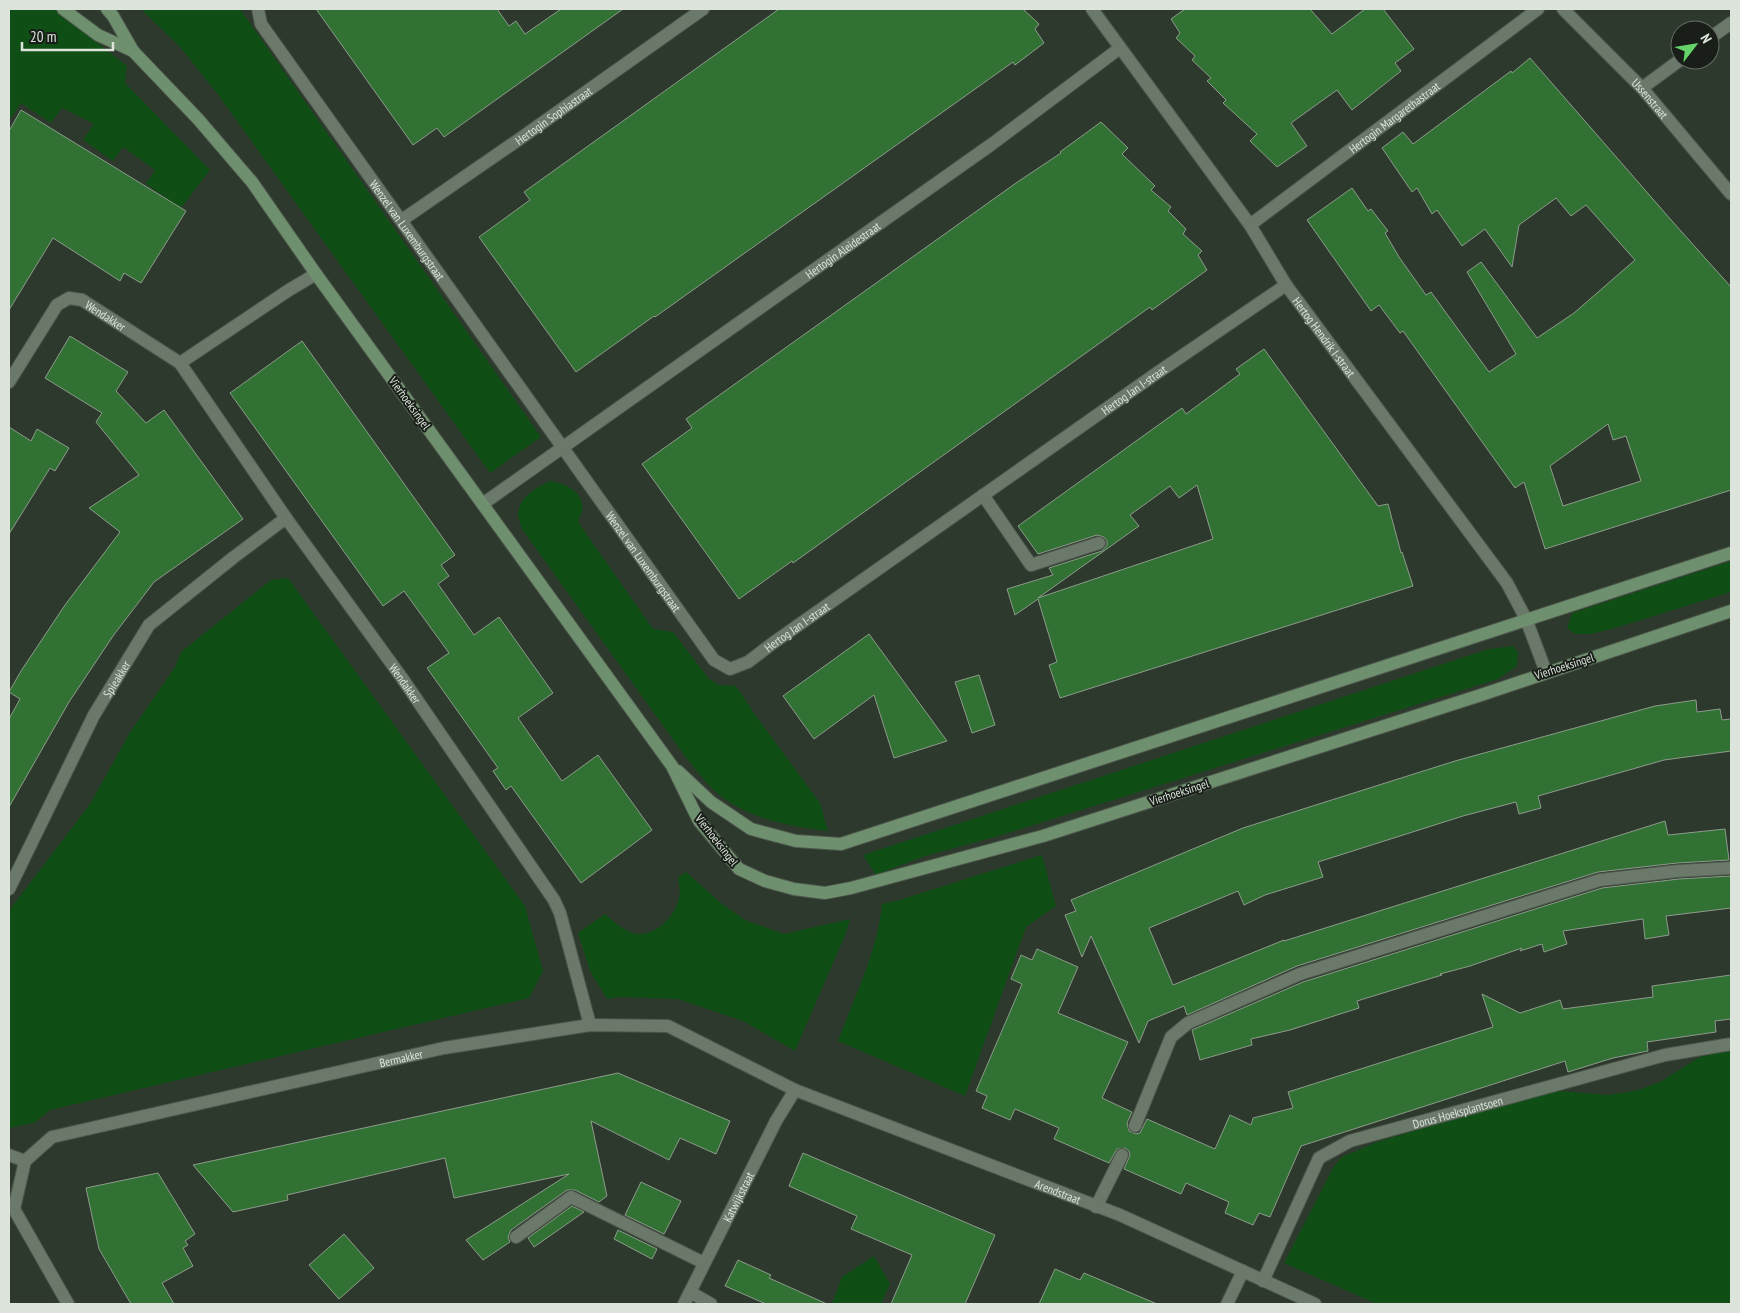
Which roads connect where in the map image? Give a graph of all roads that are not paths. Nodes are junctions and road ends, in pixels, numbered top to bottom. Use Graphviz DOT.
graph roads {
  1 [pos="63,9"];
  2 [pos="107,9"];
  3 [pos="258,9"];
  4 [pos="703,9"];
  5 [pos="1092,9"];
  6 [pos="1538,9"];
  7 [pos="1563,9"];
  8 [pos="1731,22"];
  9 [pos="1720,30"];
  10 [pos="1120,48"];
  11 [pos="133,51"];
  12 [pos="1670,67"];
  13 [pos="1642,88"];
  14 [pos="1731,194"];
  15 [pos="402,220"];
  16 [pos="1250,225"];
  17 [pos="316,274"];
  18 [pos="1286,284"];
  19 [pos="180,363"];
  20 [pos="9,382"];
  21 [pos="563,446"];
  22 [pos="983,495"];
  23 [pos="484,504"];
  24 [pos="286,518"];
  25 [pos="1099,543"];
  26 [pos="1731,553"];
  27 [pos="1731,611"];
  28 [pos="1526,619"];
  29 [pos="730,669"];
  30 [pos="1546,672"];
  31 [pos="672,766"];
  32 [pos="1731,868"];
  33 [pos="9,889"];
  34 [pos="590,1025"];
  35 [pos="1731,1044"];
  36 [pos="795,1090"];
  37 [pos="1135,1126"];
  38 [pos="9,1155"];
  39 [pos="1122,1156"];
  40 [pos="25,1161"];
  41 [pos="1096,1207"];
  42 [pos="516,1237"];
  43 [pos="704,1263"];
  44 [pos="1243,1271"];
  45 [pos="1263,1281"];
  46 [pos="690,1292"];
  47 [pos="68,1304"];
  48 [pos="684,1304"];
  49 [pos="711,1304"];
  50 [pos="1227,1304"];
  51 [pos="1315,1304"];
  1 -- 11 [label="street, Vierhoeksingel"];
  2 -- 11 [label="street, Vierhoeksingel"];
  3 -- 15 [label="street, Wenzel van Luxemburgstraat"];
  4 -- 15 [label="street, Hertogin Sophiastraat"];
  5 -- 10 [label="street, Hertog Hendrik I-straat"];
  6 -- 16 [label="street, Hertogin Margarethastraat"];
  7 -- 13 [label="street, Ussenstraat"];
  8 -- 9 [label="street"];
  10 -- 16 [label="street, Hertog Hendrik I-straat"];
  10 -- 21 [label="street, Hertogin Aleidestraat"];
  11 -- 17 [label="street, Vierhoeksingel"];
  12 -- 13 [label="street"];
  13 -- 14 [label="street, Ussenstraat"];
  15 -- 21 [label="street, Wenzel van Luxemburgstraat"];
  16 -- 18 [label="street, Hertog Hendrik I-straat"];
  17 -- 19 [label="street"];
  17 -- 23 [label="street, Vierhoeksingel"];
  18 -- 22 [label="street, Hertog Jan I-straat"];
  18 -- 28 [label="street, Hertog Hendrik I-straat"];
  19 -- 20 [label="street, Wendakker"];
  19 -- 24 [label="street, Wendakker"];
  21 -- 23 [label="street"];
  21 -- 29 [label="street, Wenzel van Luxemburgstraat"];
  22 -- 25 [label="street"];
  22 -- 29 [label="street, Hertog Jan I-straat"];
  23 -- 31 [label="street, Vierhoeksingel"];
  24 -- 33 [label="street, Spieakker"];
  24 -- 34 [label="street, Wendakker"];
  26 -- 28 [label="street, Vierhoeksingel"];
  27 -- 30 [label="street, Vierhoeksingel"];
  28 -- 30 [label="street, Hertog Hendrik I-straat"];
  28 -- 31 [label="street, Vierhoeksingel"];
  30 -- 31 [label="street, Vierhoeksingel"];
  32 -- 37 [label="street"];
  34 -- 36 [label="street, Bermakker"];
  34 -- 40 [label="street, Bermakker"];
  35 -- 45 [label="street, Dorus Hoeksplantsoen"];
  36 -- 41 [label="street, Arendstraat"];
  36 -- 43 [label="street, Katwijkstraat"];
  38 -- 40 [label="street"];
  39 -- 41 [label="street"];
  40 -- 47 [label="street"];
  41 -- 44 [label="street, Arendstraat"];
  42 -- 43 [label="street"];
  43 -- 46 [label="street, Katwijkstraat"];
  44 -- 45 [label="street, Arendstraat"];
  44 -- 50 [label="street"];
  45 -- 51 [label="street, Arendstraat"];
  46 -- 48 [label="street, Katwijkstraat"];
  46 -- 49 [label="street"];
}
